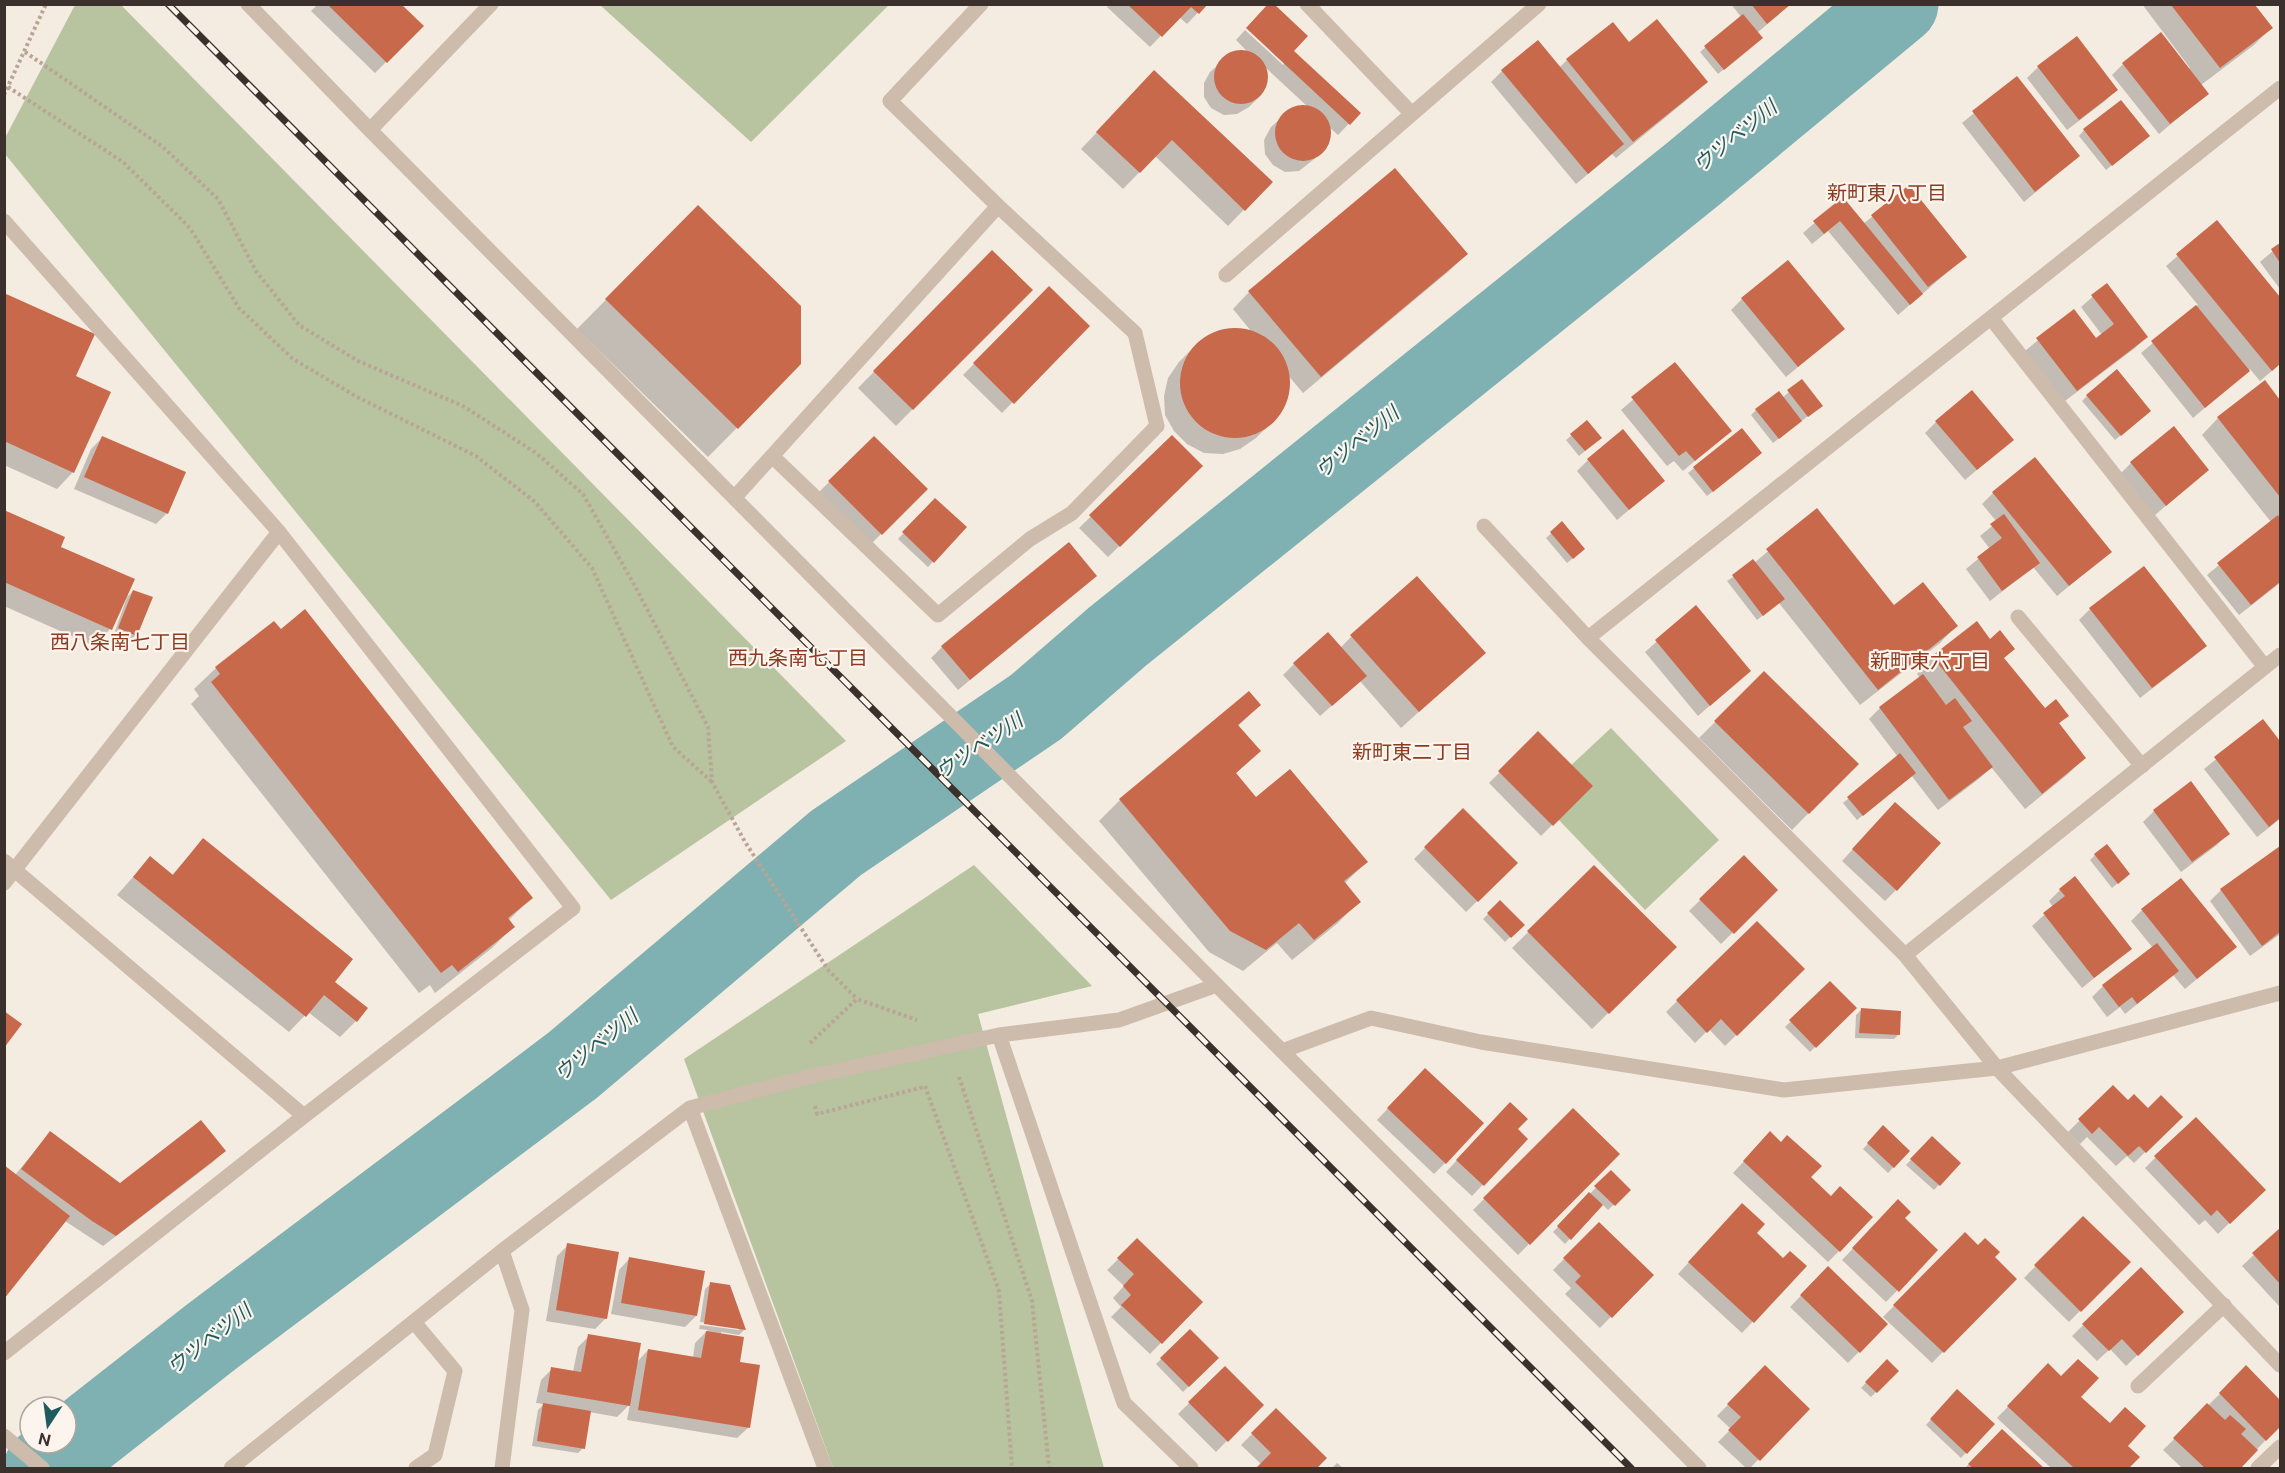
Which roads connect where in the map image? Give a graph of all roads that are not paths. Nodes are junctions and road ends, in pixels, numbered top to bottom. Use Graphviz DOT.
graph roads {
  1 [pos="248,4"];
  2 [pos="491,4"];
  3 [pos="981,4"];
  4 [pos="1307,4"];
  5 [pos="1539,4"];
  6 [pos="2280,88"];
  7 [pos="1412,114"];
  8 [pos="370,130"];
  9 [pos="998,206"];
  10 [pos="4,221"];
  11 [pos="1226,275"];
  12 [pos="1991,318"];
  13 [pos="772,456"];
  14 [pos="735,497"];
  15 [pos="1484,526"];
  16 [pos="279,532"];
  17 [pos="2018,617"];
  18 [pos="1588,638"];
  19 [pos="2280,655"];
  20 [pos="2265,667"];
  21 [pos="2142,766"];
  22 [pos="9,865"];
  23 [pos="4,883"];
  24 [pos="1905,955"];
  25 [pos="1217,985"];
  26 [pos="2280,993"];
  27 [pos="999,1035"];
  28 [pos="1282,1051"];
  29 [pos="1997,1068"];
  30 [pos="690,1108"];
  31 [pos="304,1116"];
  32 [pos="502,1251"];
  33 [pos="2224,1305"];
  34 [pos="414,1322"];
  35 [pos="4,1353"];
  36 [pos="2280,1365"];
  37 [pos="2138,1386"];
  38 [pos="4,1436"];
  39 [pos="2280,1447"];
  40 [pos="42,1468"];
  41 [pos="231,1468"];
  42 [pos="416,1468"];
  43 [pos="502,1468"];
  44 [pos="825,1468"];
  45 [pos="1191,1468"];
  46 [pos="1699,1468"];
  47 [pos="2258,1468"];
  1 -- 8 [label="street"];
  2 -- 8 [label="street"];
  3 -- 9 [label="street"];
  4 -- 7 [label="street"];
  5 -- 7 [label="street"];
  6 -- 12 [label="street"];
  7 -- 11 [label="street"];
  8 -- 14 [label="street"];
  9 -- 13 [label="street"];
  9 -- 13 [label="street"];
  10 -- 16 [label="street"];
  12 -- 18 [label="street"];
  12 -- 20 [label="street"];
  13 -- 14 [label="street"];
  14 -- 25 [label="street"];
  15 -- 18 [label="street"];
  16 -- 22 [label="street"];
  16 -- 31 [label="street"];
  17 -- 21 [label="street"];
  18 -- 24 [label="street"];
  19 -- 20 [label="street"];
  20 -- 21 [label="street"];
  21 -- 24 [label="street"];
  22 -- 23 [label="street"];
  22 -- 31 [label="street"];
  24 -- 29 [label="street"];
  25 -- 27 [label="street"];
  25 -- 28 [label="street"];
  26 -- 29 [label="street"];
  27 -- 30 [label="street"];
  27 -- 45 [label="street"];
  28 -- 29 [label="street"];
  28 -- 46 [label="street"];
  29 -- 33 [label="street"];
  30 -- 32 [label="street"];
  30 -- 44 [label="street"];
  31 -- 35 [label="street"];
  32 -- 34 [label="street"];
  32 -- 43 [label="street"];
  33 -- 36 [label="street"];
  33 -- 37 [label="street"];
  34 -- 41 [label="street"];
  34 -- 42 [label="street"];
  38 -- 40 [label="street"];
  39 -- 47 [label="street"];
}
